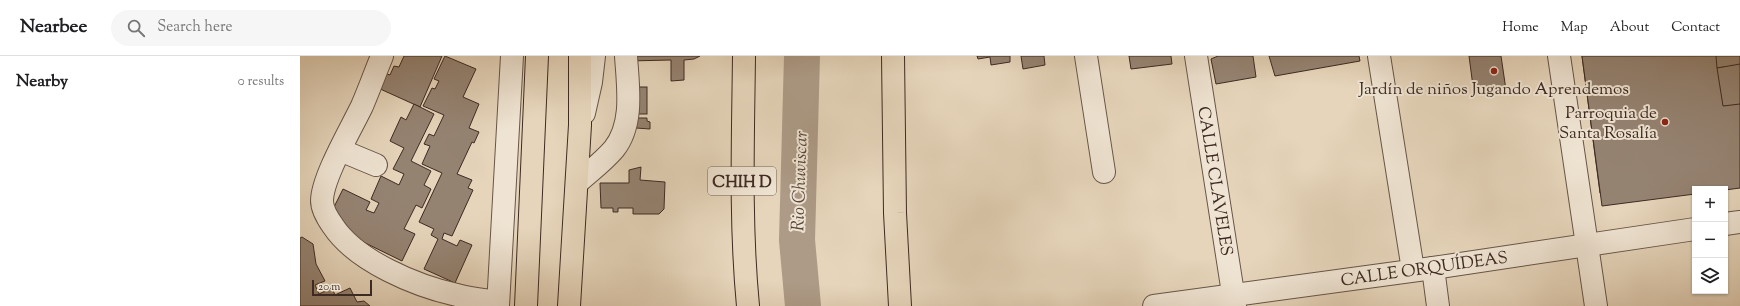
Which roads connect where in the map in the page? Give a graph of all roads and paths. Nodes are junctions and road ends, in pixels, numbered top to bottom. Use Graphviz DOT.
graph roads {
  1 [pos="382,56"];
  2 [pos="512,56"];
  3 [pos="537,56"];
  4 [pos="580,56"];
  5 [pos="594,56"];
  6 [pos="626,56"];
  7 [pos="744,56"];
  8 [pos="893,56"];
  9 [pos="1086,56"];
  10 [pos="1196,56"];
  11 [pos="1379,56"];
  12 [pos="1559,56"];
  13 [pos="580,125"];
  14 [pos="340,150"];
  15 [pos="376,165"];
  16 [pos="1104,172"];
  17 [pos="577,183"];
  18 [pos="1740,222"];
  19 [pos="1728,224"];
  20 [pos="1692,229"];
  21 [pos="1588,244"];
  22 [pos="1423,269"];
  23 [pos="1235,301"];
  24 [pos="498,304"];
  25 [pos="526,306"];
  26 [pos="569,306"];
  27 [pos="748,306"];
  28 [pos="900,306"];
  29 [pos="1154,306"];
  30 [pos="1438,306"];
  31 [pos="1596,306"];
  1 -- 14 [label="street"];
  2 -- 24 [label="street"];
  3 -- 25 [label="main road"];
  4 -- 13 [label="main road"];
  5 -- 13 [label="street"];
  6 -- 17 [label="street"];
  7 -- 27 [label="main road, CHIH D"];
  8 -- 28 [label="main road"];
  9 -- 16 [label="street"];
  10 -- 23 [label="street, CALLE CLAVELES"];
  11 -- 22 [label="street"];
  12 -- 21 [label="street"];
  13 -- 17 [label="main road"];
  14 -- 15 [label="street"];
  14 -- 24 [label="street"];
  17 -- 26 [label="main road"];
  18 -- 19 [label="street"];
  20 -- 21 [label="street, CALLE ORQUÍDEAS"];
  21 -- 22 [label="street, CALLE ORQUÍDEAS"];
  21 -- 31 [label="street"];
  22 -- 23 [label="street, CALLE ORQUÍDEAS"];
  22 -- 30 [label="street"];
  23 -- 29 [label="street, CALLE ORQUÍDEAS"];
}
